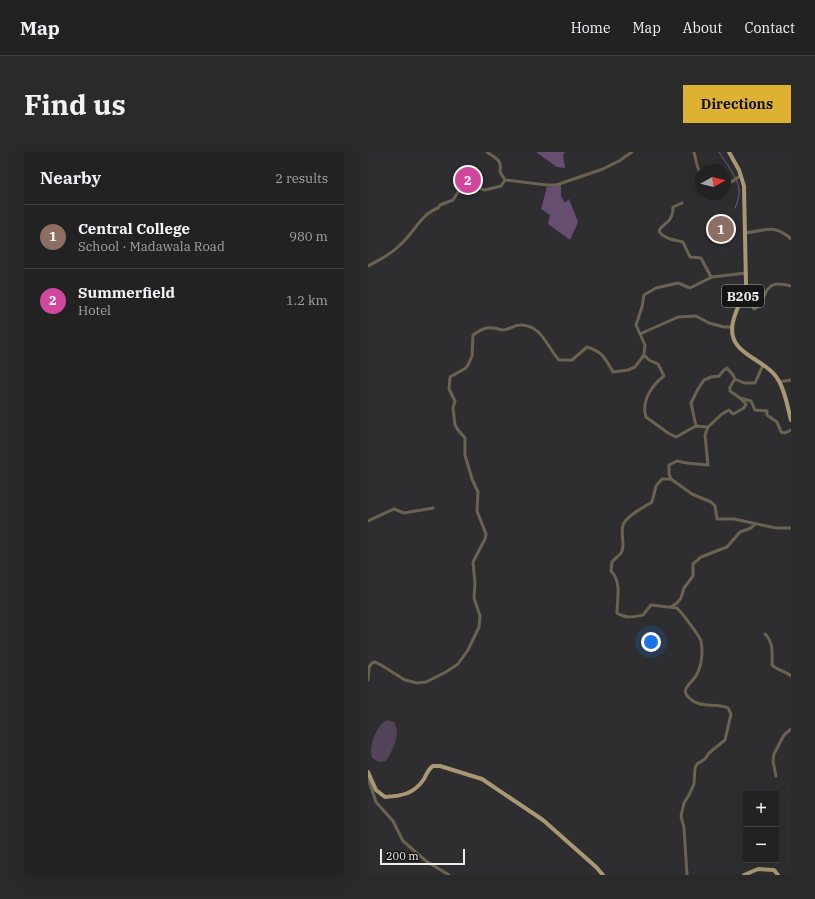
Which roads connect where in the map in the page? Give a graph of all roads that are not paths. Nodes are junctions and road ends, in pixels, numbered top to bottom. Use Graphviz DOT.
graph roads {
  1 [pos="487,152"];
  2 [pos="632,152"];
  3 [pos="694,152"];
  4 [pos="729,152"];
  5 [pos="696,164"];
  6 [pos="739,176"];
  7 [pos="505,180"];
  8 [pos="731,182"];
  9 [pos="682,203"];
  10 [pos="745,233"];
  11 [pos="791,239"];
  12 [pos="368,266"];
  13 [pos="746,273"];
  14 [pos="711,278"];
  15 [pos="791,286"];
  16 [pos="743,296"];
  17 [pos="732,327"];
  18 [pos="640,334"];
  19 [pos="644,355"];
  20 [pos="763,365"];
  21 [pos="735,380"];
  22 [pos="791,380"];
  23 [pos="779,382"];
  24 [pos="740,398"];
  25 [pos="791,420"];
  26 [pos="696,426"];
  27 [pos="708,427"];
  28 [pos="791,430"];
  29 [pos="671,479"];
  30 [pos="433,508"];
  31 [pos="368,521"];
  32 [pos="755,524"];
  33 [pos="791,528"];
  34 [pos="671,607"];
  35 [pos="765,634"];
  36 [pos="791,676"];
  37 [pos="368,680"];
  38 [pos="791,729"];
  39 [pos="368,772"];
  40 [pos="776,776"];
  41 [pos="368,778"];
  42 [pos="449,875"];
  43 [pos="603,875"];
  44 [pos="687,875"];
  45 [pos="744,875"];
  46 [pos="778,875"];
  1 -- 7 [label="street"];
  2 -- 7 [label="street"];
  3 -- 5 [label="street"];
  4 -- 6 [label="main road, B205"];
  6 -- 8 [label="street"];
  6 -- 10 [label="main road, B205"];
  7 -- 12 [label="street"];
  9 -- 14 [label="street"];
  10 -- 11 [label="street"];
  10 -- 13 [label="main road, B205"];
  13 -- 14 [label="street"];
  13 -- 16 [label="main road, B205"];
  14 -- 18 [label="street"];
  15 -- 16 [label="street"];
  16 -- 17 [label="main road, B205"];
  17 -- 18 [label="street"];
  17 -- 20 [label="main road, B205"];
  18 -- 19 [label="street"];
  19 -- 26 [label="street"];
  19 -- 37 [label="street"];
  20 -- 21 [label="street"];
  20 -- 23 [label="main road, B205"];
  21 -- 24 [label="street"];
  21 -- 26 [label="street"];
  22 -- 23 [label="street"];
  23 -- 25 [label="main road, B205"];
  24 -- 27 [label="street"];
  24 -- 28 [label="street"];
  26 -- 27 [label="street"];
  27 -- 29 [label="street"];
  29 -- 32 [label="street"];
  29 -- 34 [label="street"];
  30 -- 31 [label="street"];
  32 -- 33 [label="street"];
  32 -- 34 [label="street"];
  34 -- 44 [label="street"];
  35 -- 36 [label="street"];
  38 -- 40 [label="street"];
  39 -- 43 [label="main road"];
  41 -- 42 [label="street"];
  45 -- 46 [label="main road"];
}
